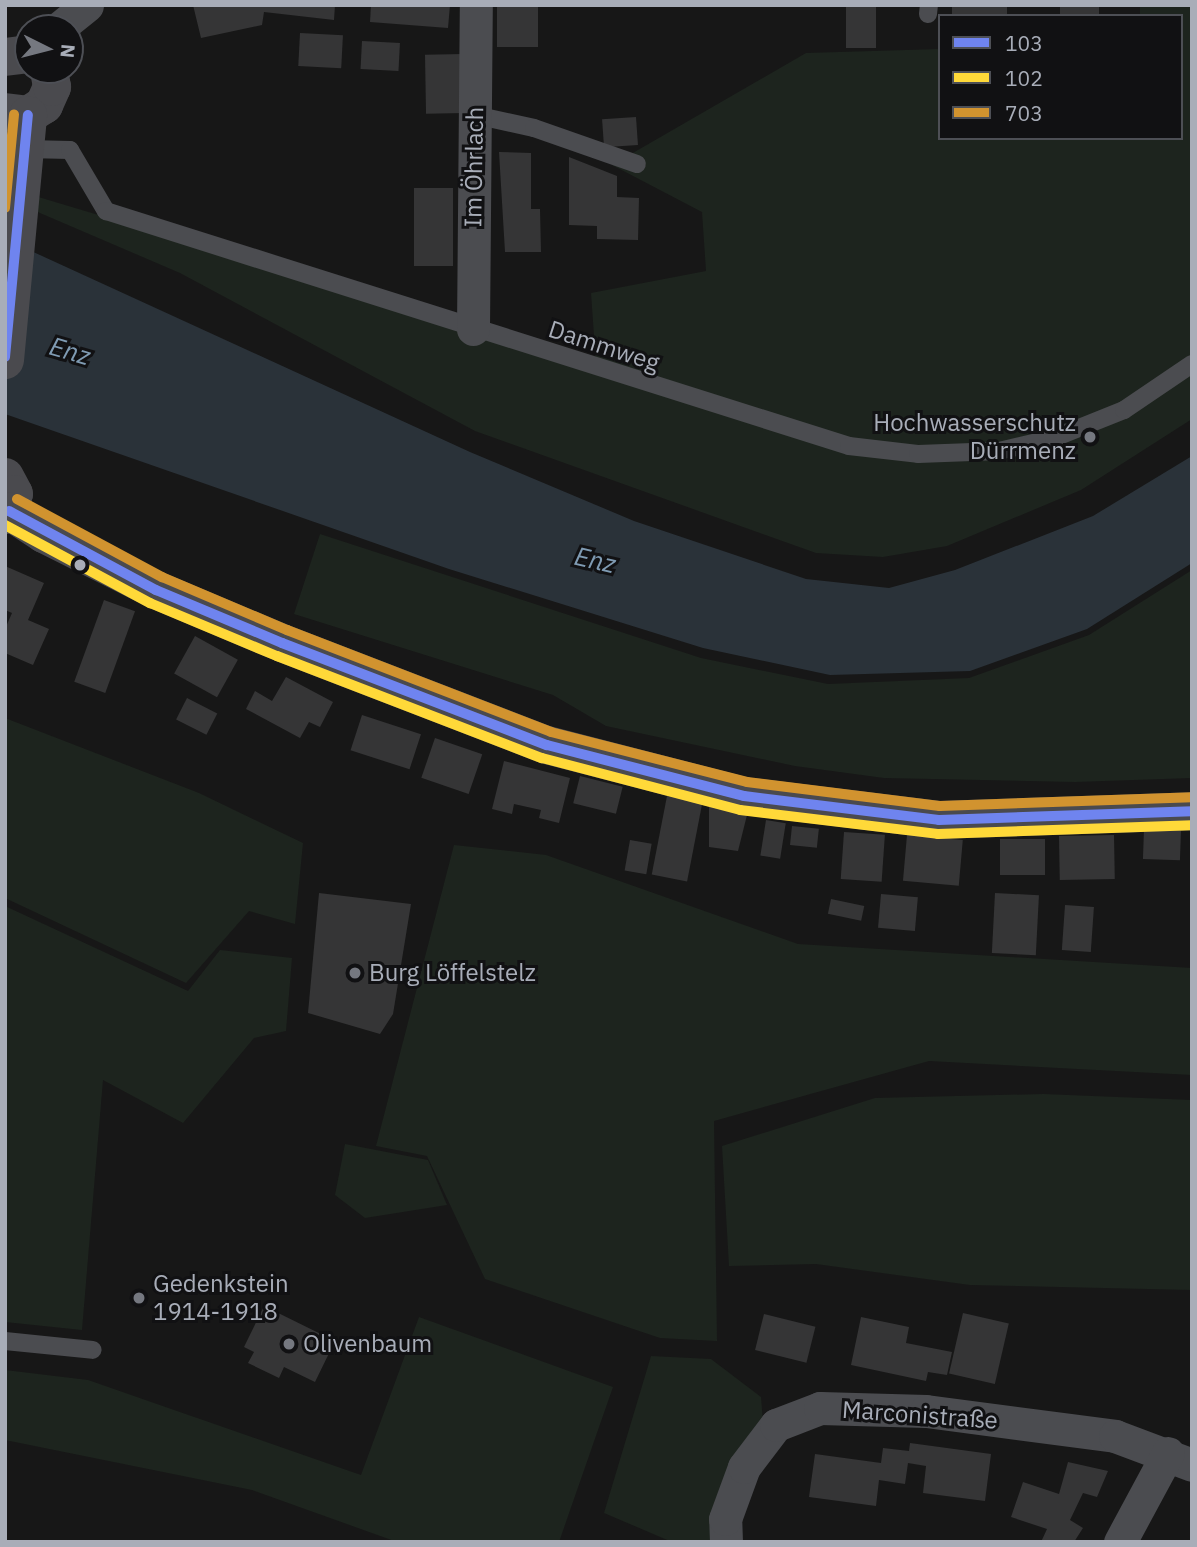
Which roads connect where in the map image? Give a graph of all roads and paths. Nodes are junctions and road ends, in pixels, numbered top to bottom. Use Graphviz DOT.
graph roads {
  1 [pos="476,5"];
  2 [pos="50,84"];
  3 [pos="475,116"];
  4 [pos="20,125"];
  5 [pos="637,164"];
  6 [pos="473,329"];
  7 [pos="5,360"];
  8 [pos="1192,364"];
  9 [pos="7,501"];
  10 [pos="1192,811"];
  11 [pos="5,1341"];
  12 [pos="93,1350"];
  13 [pos="1180,1459"];
  14 [pos="726,1542"];
  15 [pos="1120,1542"];
  1 -- 3 [label="street, Im Öhrlach"];
  2 -- 4 [label="main road"];
  3 -- 5 [label="lane"];
  3 -- 6 [label="street, Im Öhrlach"];
  4 -- 6 [label="lane, Dammweg"];
  4 -- 7 [label="main road"];
  6 -- 8 [label="lane, Dammweg"];
  9 -- 10 [label="main road"];
  11 -- 12 [label="lane"];
  13 -- 14 [label="street, Marconistraße"];
  13 -- 15 [label="street"];
}
